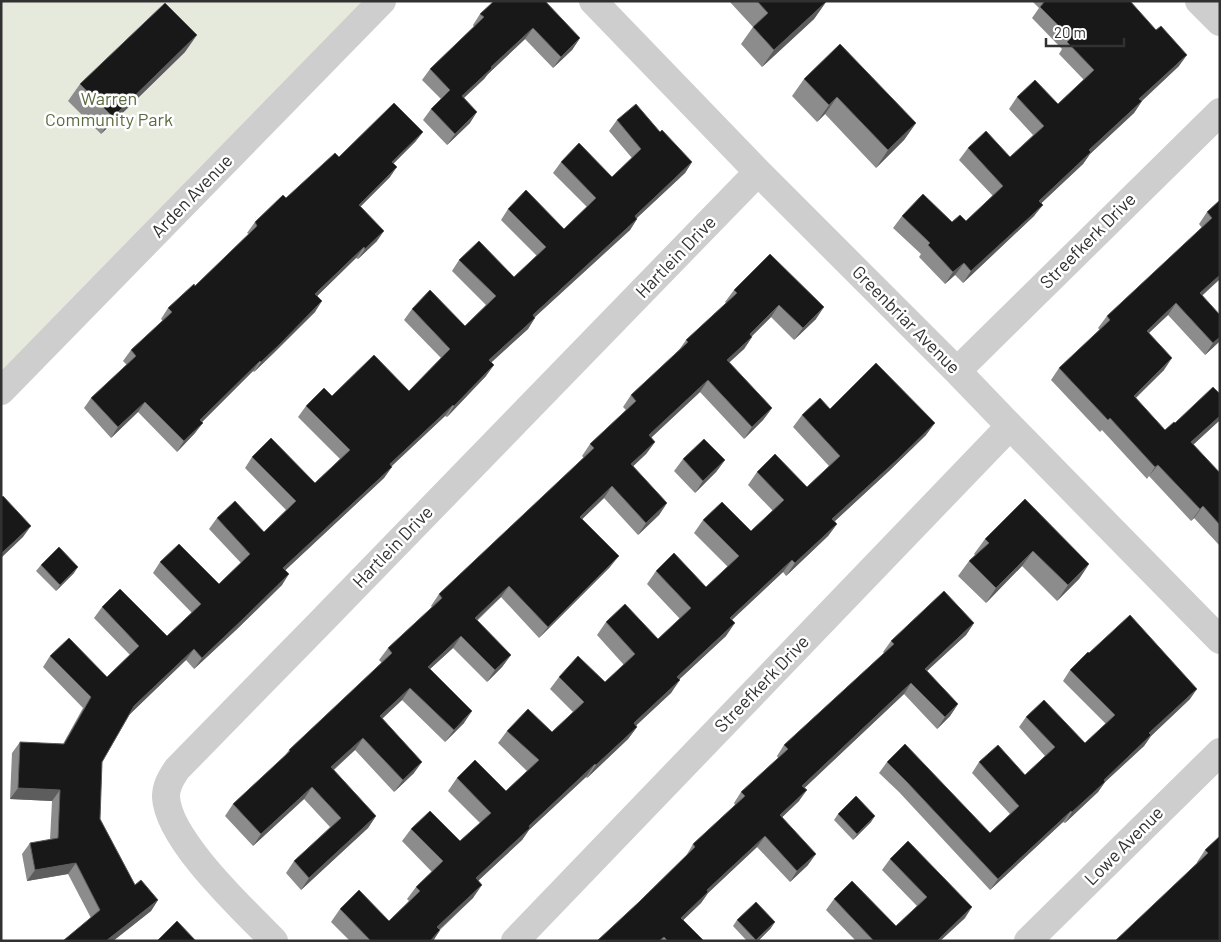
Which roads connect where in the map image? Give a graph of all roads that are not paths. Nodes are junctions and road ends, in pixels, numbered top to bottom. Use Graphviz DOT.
graph roads {
  1 [pos="382,1"];
  2 [pos="593,1"];
  3 [pos="1199,1"];
  4 [pos="1220,22"];
  5 [pos="1220,112"];
  6 [pos="758,172"];
  7 [pos="957,371"];
  8 [pos="1,390"];
  9 [pos="1010,426"];
  10 [pos="1220,640"];
  11 [pos="1220,752"];
  12 [pos="274,941"];
  13 [pos="514,941"];
  14 [pos="1028,941"];
  1 -- 8 [label="street, Arden Avenue"];
  2 -- 6 [label="street, Greenbriar Avenue"];
  3 -- 4 [label="street"];
  5 -- 7 [label="street, Streefkerk Drive"];
  6 -- 7 [label="street, Greenbriar Avenue"];
  6 -- 12 [label="street, Hartlein Drive"];
  7 -- 9 [label="street, Greenbriar Avenue"];
  9 -- 10 [label="street, Greenbriar Avenue"];
  9 -- 13 [label="street, Streefkerk Drive"];
  11 -- 14 [label="street, Lowe Avenue"];
}
